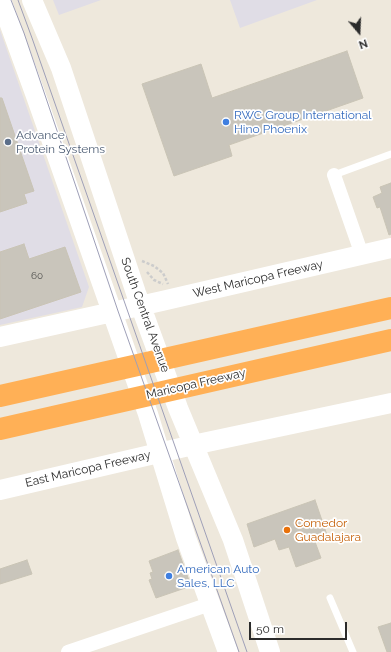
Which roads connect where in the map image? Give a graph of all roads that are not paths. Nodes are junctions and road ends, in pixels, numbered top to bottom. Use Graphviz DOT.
graph roads {
  1 [pos="1,0"];
  2 [pos="32,0"];
  3 [pos="391,154"];
  4 [pos="334,175"];
  5 [pos="391,248"];
  6 [pos="362,255"];
  7 [pos="391,308"];
  8 [pos="126,309"];
  9 [pos="0,337"];
  10 [pos="391,340"];
  11 [pos="0,396"];
  12 [pos="391,403"];
  13 [pos="0,429"];
  14 [pos="176,449"];
  15 [pos="0,490"];
  16 [pos="330,598"];
  17 [pos="210,604"];
  18 [pos="68,652"];
  19 [pos="228,652"];
  20 [pos="270,652"];
  21 [pos="352,652"];
  1 -- 8 [label="main road, South Central Avenue"];
  2 -- 8 [label="main road, South Central Avenue"];
  3 -- 4 [label="lane"];
  4 -- 6 [label="street"];
  5 -- 6 [label="main road, West Maricopa Freeway"];
  6 -- 8 [label="main road, West Maricopa Freeway"];
  7 -- 11 [label="highway"];
  8 -- 9 [label="main road"];
  8 -- 14 [label="main road, South Central Avenue"];
  8 -- 14 [label="main road, South Central Avenue"];
  10 -- 13 [label="highway, Maricopa Freeway"];
  12 -- 14 [label="main road"];
  14 -- 15 [label="main road, East Maricopa Freeway"];
  14 -- 17 [label="main road, South Central Avenue"];
  14 -- 20 [label="main road, South Central Avenue"];
  16 -- 21 [label="lane"];
  17 -- 18 [label="street"];
  17 -- 19 [label="main road, South Central Avenue"];
}
